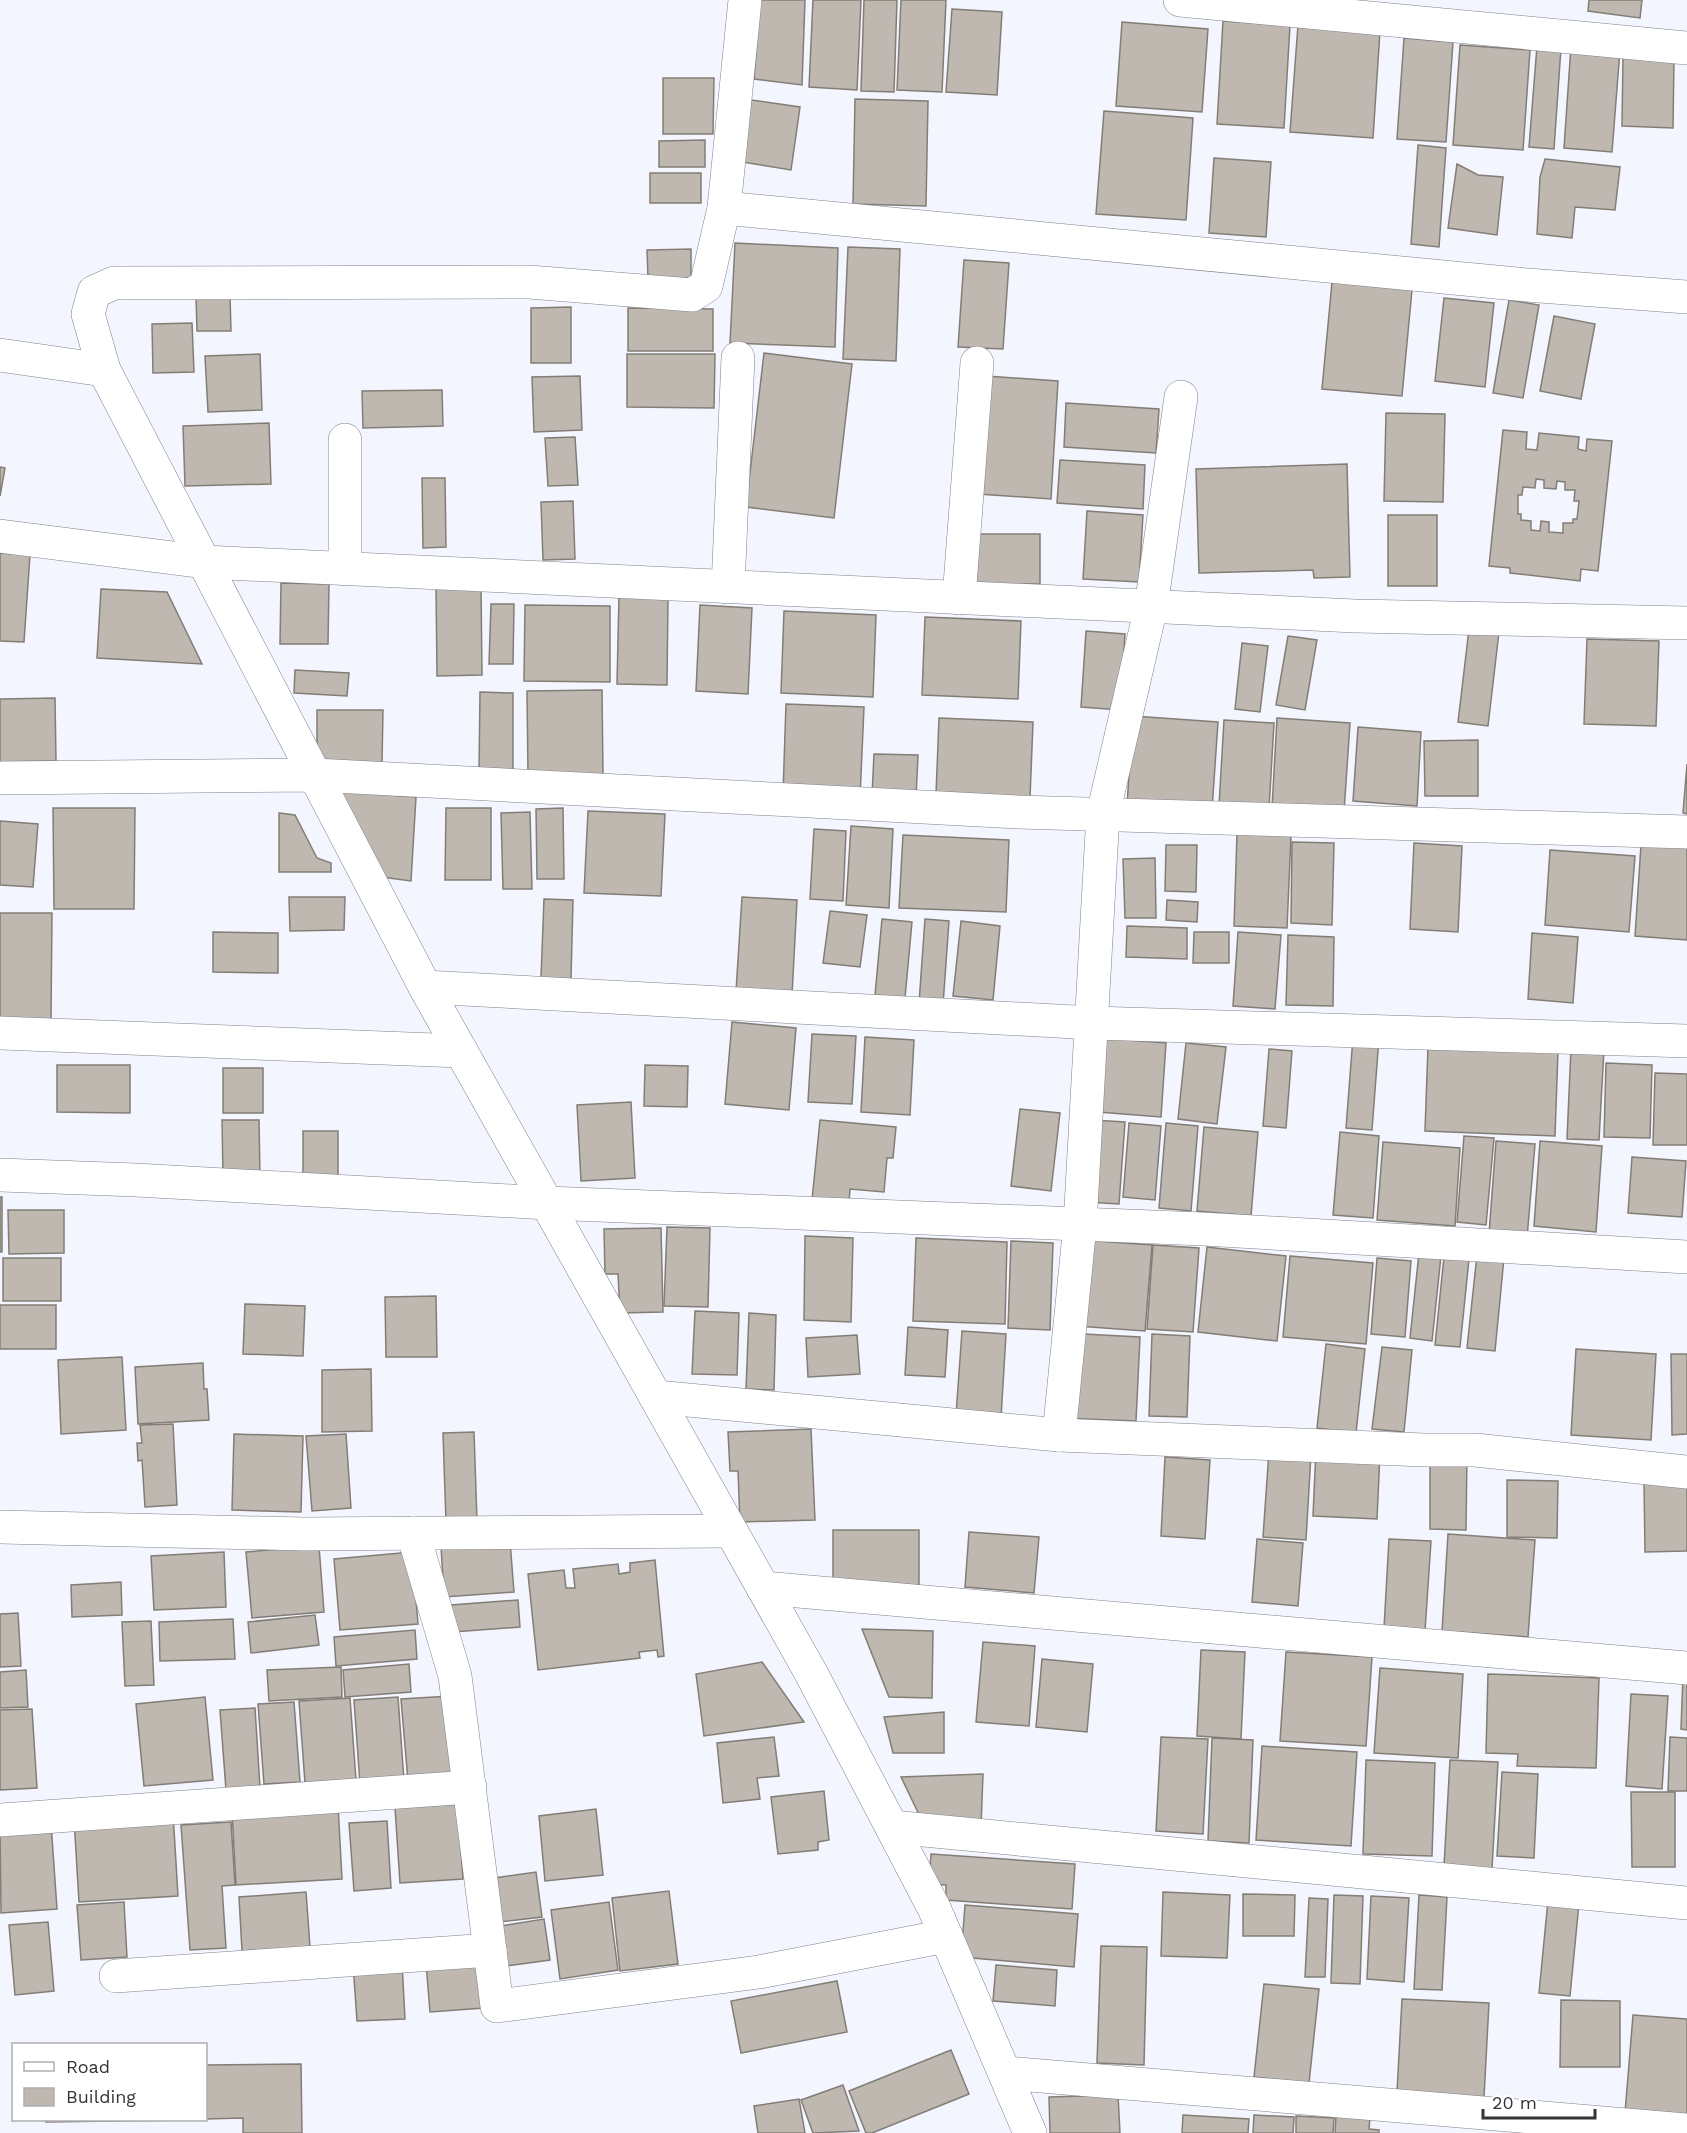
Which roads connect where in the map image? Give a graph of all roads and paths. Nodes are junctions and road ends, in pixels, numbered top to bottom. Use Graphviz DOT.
graph roads {
  1 [pos="745,0"];
  2 [pos="1180,0"];
  3 [pos="1687,48"];
  4 [pos="724,208"];
  5 [pos="1687,297"];
  6 [pos="0,355"];
  7 [pos="738,358"];
  8 [pos="976,363"];
  9 [pos="104,370"];
  10 [pos="1181,397"];
  11 [pos="345,440"];
  12 [pos="0,536"];
  13 [pos="205,562"];
  14 [pos="345,569"];
  15 [pos="728,587"];
  16 [pos="959,598"];
  17 [pos="1151,607"];
  18 [pos="1687,622"];
  19 [pos="315,775"];
  20 [pos="0,778"];
  21 [pos="1103,814"];
  22 [pos="1687,832"];
  23 [pos="425,987"];
  24 [pos="1093,1023"];
  25 [pos="0,1033"];
  26 [pos="1687,1041"];
  27 [pos="461,1051"];
  28 [pos="0,1175"];
  29 [pos="547,1203"];
  30 [pos="1080,1225"];
  31 [pos="1687,1257"];
  32 [pos="656,1397"];
  33 [pos="1059,1435"];
  34 [pos="1687,1472"];
  35 [pos="0,1527"];
  36 [pos="731,1531"];
  37 [pos="413,1533"];
  38 [pos="763,1588"];
  39 [pos="1687,1668"];
  40 [pos="470,1787"];
  41 [pos="0,1820"];
  42 [pos="892,1827"];
  43 [pos="1687,1903"];
  44 [pos="946,1935"];
  45 [pos="490,1950"];
  46 [pos="116,1976"];
  47 [pos="1005,2073"];
  48 [pos="1687,2130"];
  49 [pos="1030,2133"];
  1 -- 4 [label="street"];
  2 -- 3 [label="street"];
  4 -- 5 [label="street"];
  4 -- 9 [label="street"];
  6 -- 9 [label="street"];
  7 -- 15 [label="street"];
  8 -- 16 [label="street"];
  9 -- 13 [label="street"];
  10 -- 17 [label="street"];
  11 -- 14 [label="street"];
  12 -- 13 [label="street"];
  13 -- 14 [label="street"];
  13 -- 19 [label="street"];
  14 -- 15 [label="street"];
  15 -- 16 [label="street"];
  16 -- 17 [label="street"];
  17 -- 18 [label="street"];
  17 -- 21 [label="street"];
  19 -- 20 [label="street"];
  19 -- 21 [label="street"];
  19 -- 23 [label="street"];
  21 -- 22 [label="street"];
  21 -- 24 [label="street"];
  23 -- 24 [label="street"];
  23 -- 27 [label="street"];
  24 -- 26 [label="street"];
  24 -- 30 [label="street"];
  25 -- 27 [label="street"];
  27 -- 29 [label="street"];
  28 -- 29 [label="street"];
  29 -- 30 [label="street"];
  29 -- 32 [label="street"];
  30 -- 31 [label="street"];
  30 -- 33 [label="street"];
  32 -- 33 [label="street"];
  32 -- 36 [label="street"];
  33 -- 34 [label="street"];
  35 -- 37 [label="street"];
  36 -- 37 [label="street"];
  36 -- 38 [label="street"];
  37 -- 40 [label="street"];
  38 -- 39 [label="street"];
  38 -- 42 [label="street"];
  40 -- 41 [label="street"];
  40 -- 45 [label="street"];
  42 -- 43 [label="street"];
  42 -- 44 [label="street"];
  44 -- 45 [label="street"];
  44 -- 47 [label="street"];
  45 -- 46 [label="street"];
  47 -- 48 [label="street"];
  47 -- 49 [label="street"];
}
